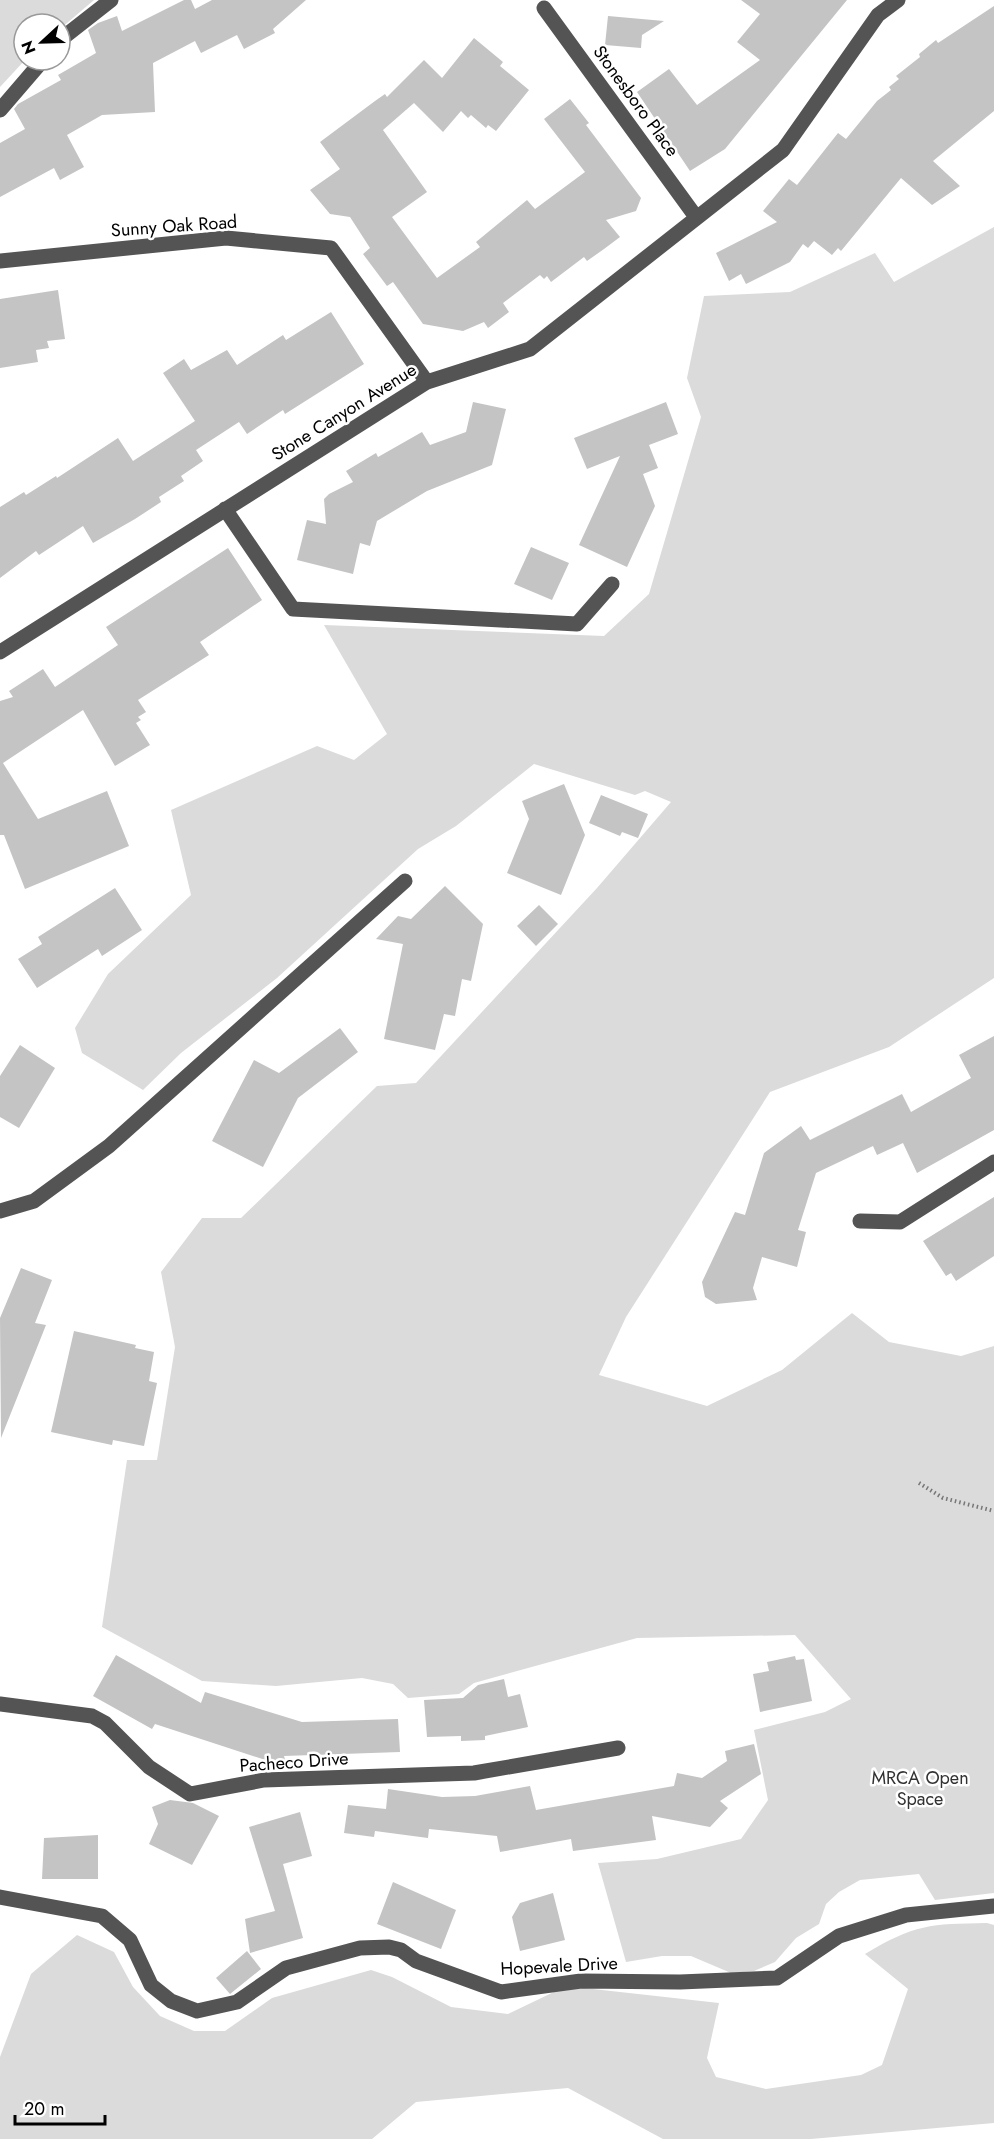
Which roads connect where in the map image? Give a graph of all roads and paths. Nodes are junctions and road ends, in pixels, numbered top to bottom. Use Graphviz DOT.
graph roads {
  1 [pos="111,0"];
  2 [pos="898,0"];
  3 [pos="544,8"];
  4 [pos="72,31"];
  5 [pos="33,72"];
  6 [pos="0,110"];
  7 [pos="696,218"];
  8 [pos="0,261"];
  9 [pos="427,382"];
  10 [pos="225,508"];
  11 [pos="612,584"];
  12 [pos="0,652"];
  13 [pos="405,881"];
  14 [pos="994,1162"];
  15 [pos="0,1211"];
  16 [pos="860,1221"];
  17 [pos="919,1483"];
  18 [pos="994,1511"];
  19 [pos="0,1704"];
  20 [pos="618,1748"];
  21 [pos="0,1897"];
  22 [pos="994,1906"];
  1 -- 4 [label="street"];
  2 -- 7 [label="street, Stone Canyon Avenue"];
  3 -- 7 [label="street, Stonesboro Place"];
  5 -- 6 [label="street"];
  7 -- 9 [label="street, Stone Canyon Avenue"];
  8 -- 9 [label="street, Sunny Oak Road"];
  9 -- 10 [label="street, Stone Canyon Avenue"];
  10 -- 11 [label="street"];
  10 -- 12 [label="street, Stone Canyon Avenue"];
  13 -- 15 [label="street"];
  14 -- 16 [label="street"];
  17 -- 18 [label="path"];
  19 -- 20 [label="street, Pacheco Drive"];
  21 -- 22 [label="street, Hopevale Drive"];
}
